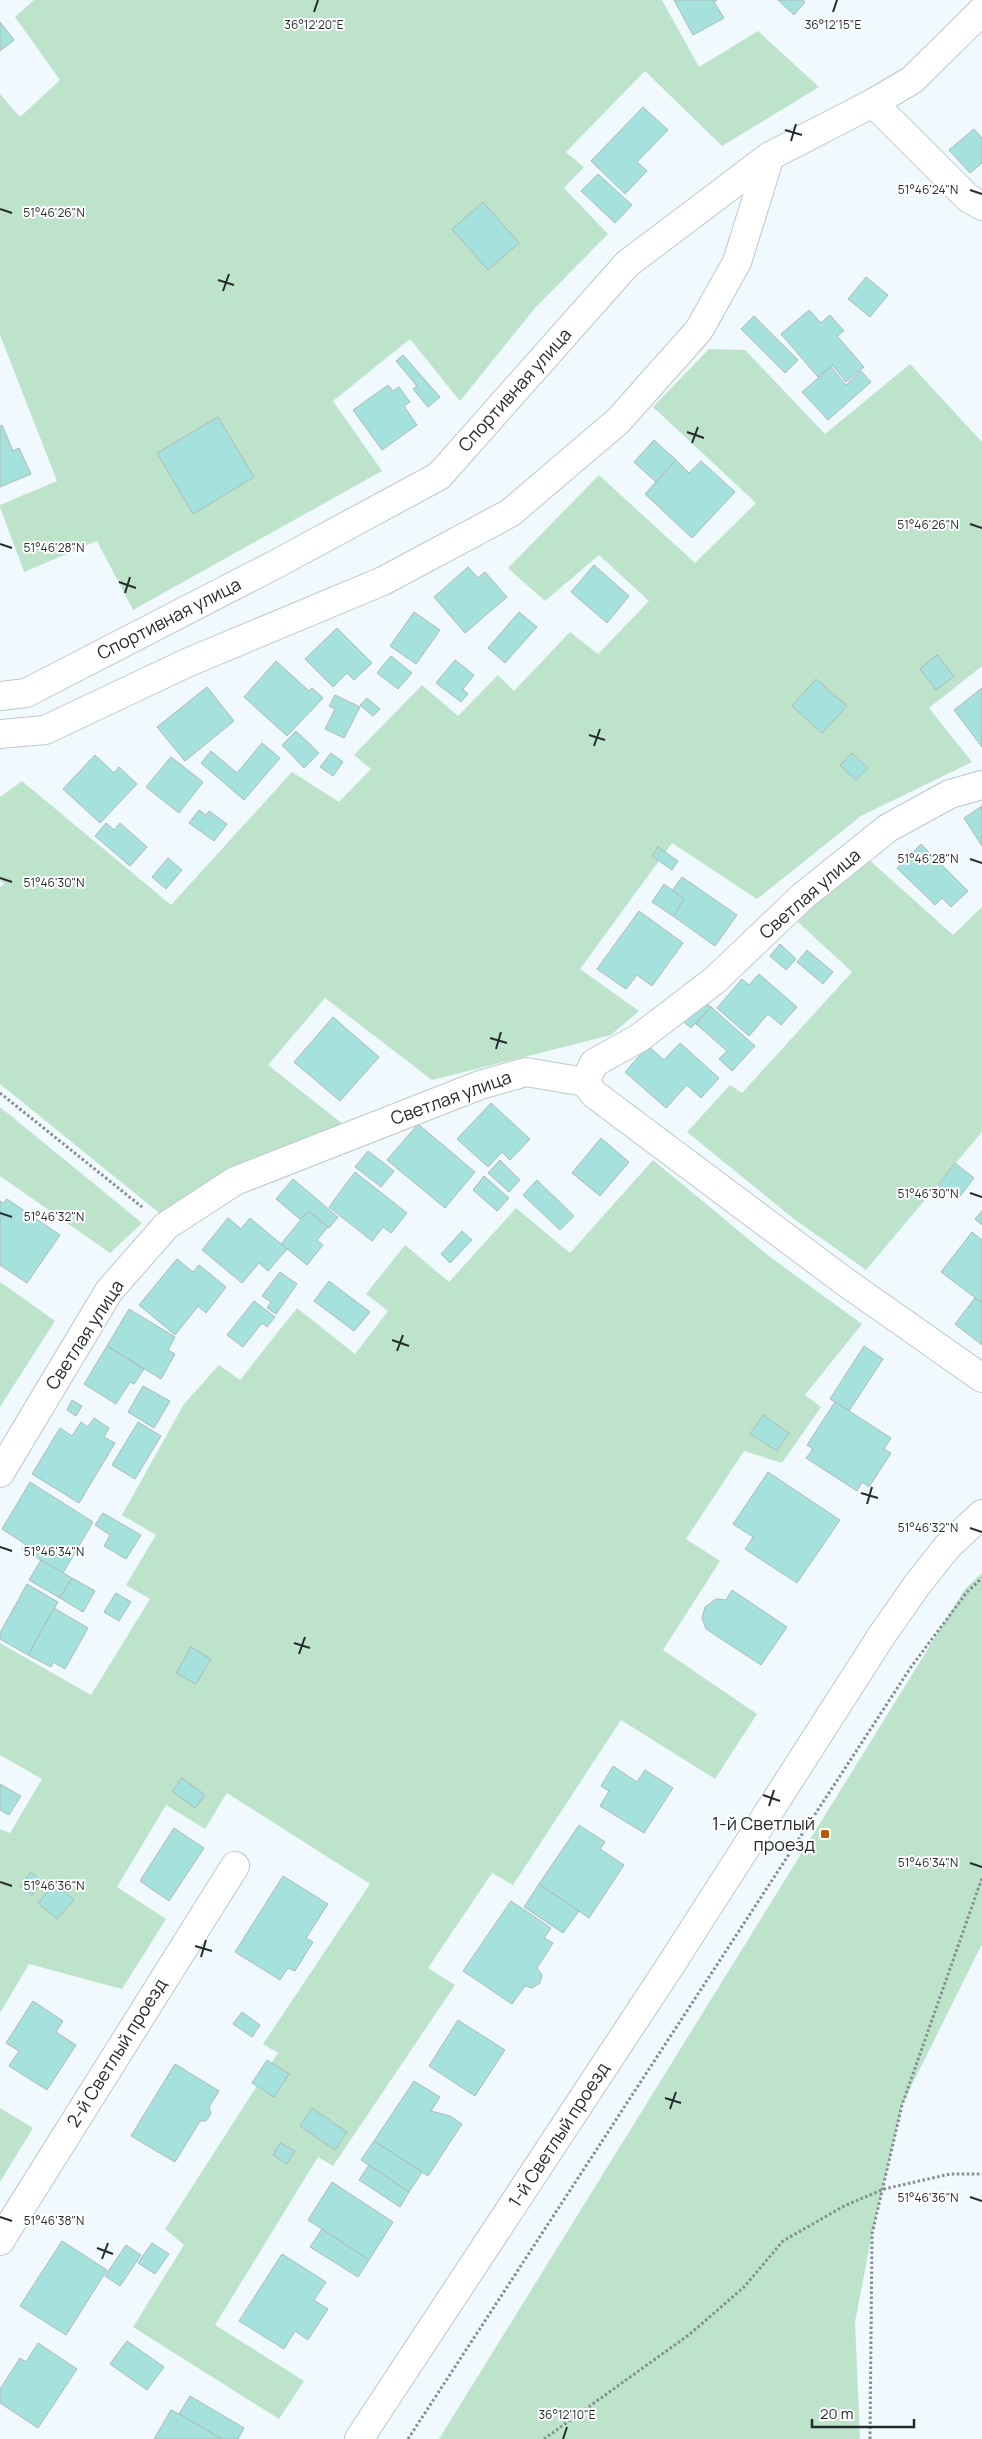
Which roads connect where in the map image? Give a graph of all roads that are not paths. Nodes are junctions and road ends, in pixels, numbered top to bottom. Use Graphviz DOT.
graph roads {
  1 [pos="982,11"];
  2 [pos="873,103"];
  3 [pos="770,156"];
  4 [pos="982,206"];
  5 [pos="0,696"];
  6 [pos="0,734"];
  7 [pos="982,785"];
  8 [pos="585,1082"];
  9 [pos="982,1378"];
  10 [pos="0,1473"];
  11 [pos="982,1514"];
  12 [pos="235,1866"];
  13 [pos="0,2241"];
  14 [pos="359,2439"];
  1 -- 2 [label="street, Спортивная улица"];
  2 -- 3 [label="street, Спортивная улица"];
  2 -- 4 [label="street"];
  3 -- 5 [label="street, Спортивная улица"];
  3 -- 6 [label="street"];
  7 -- 8 [label="street, Светлая улица"];
  8 -- 9 [label="street"];
  8 -- 10 [label="street, Светлая улица"];
  11 -- 14 [label="street, 1-й Светлый проезд"];
  12 -- 13 [label="street, 2-й Светлый проезд"];
}
